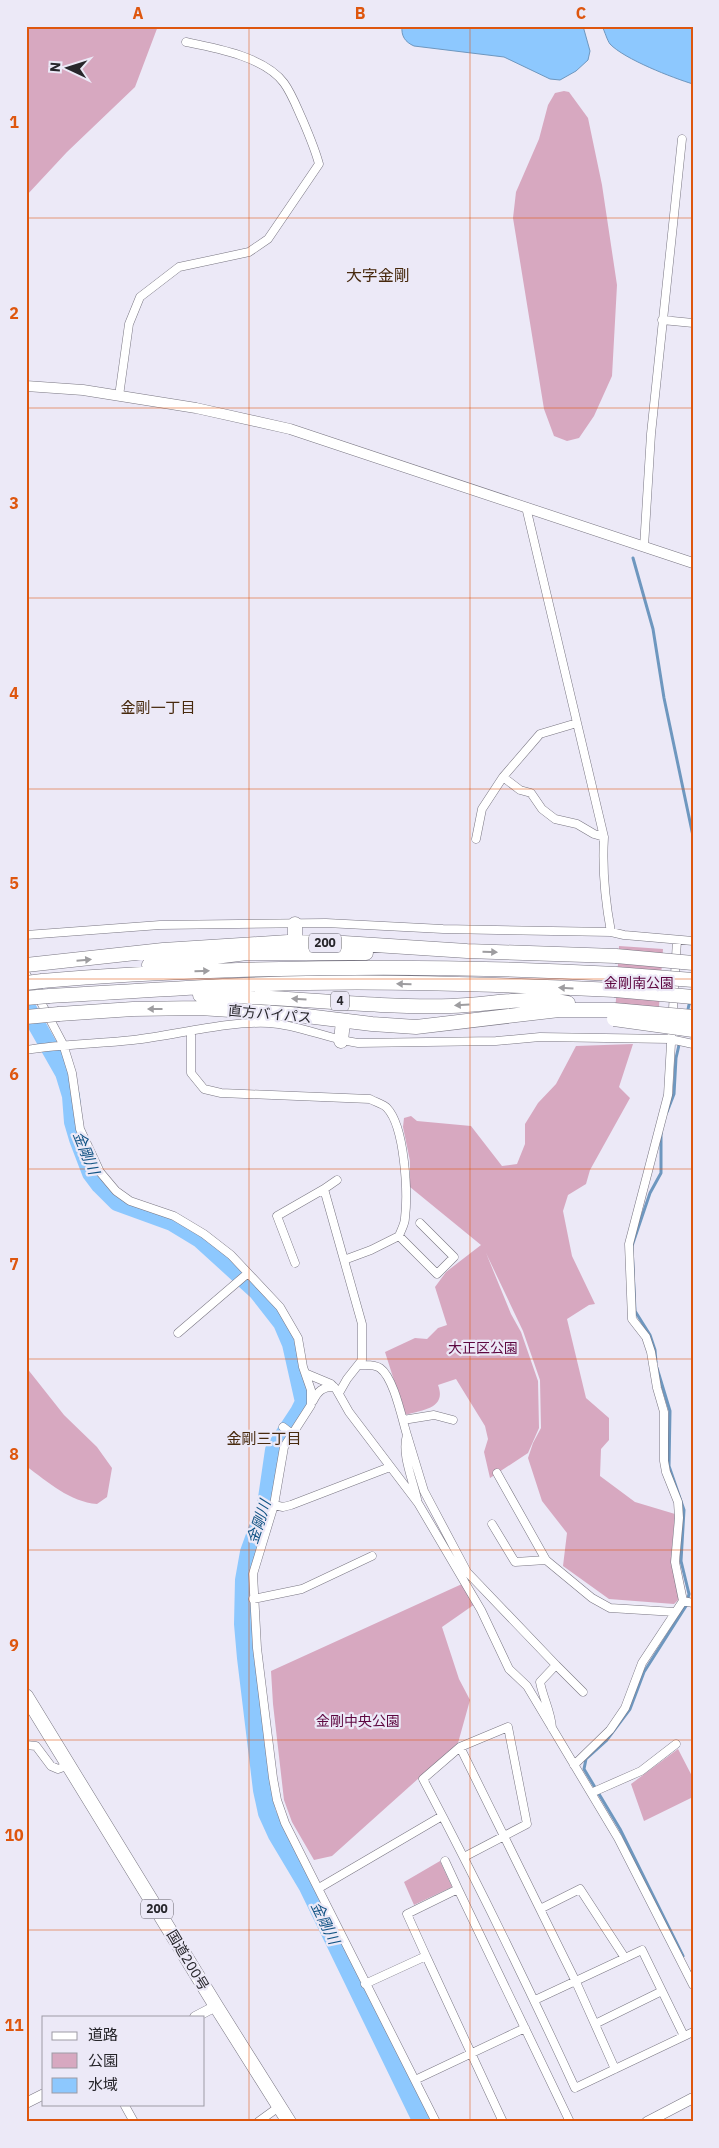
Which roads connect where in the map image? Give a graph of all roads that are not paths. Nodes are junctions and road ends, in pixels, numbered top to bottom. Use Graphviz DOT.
graph roads {
  1 [pos="186,42"];
  2 [pos="682,139"];
  3 [pos="662,320"];
  4 [pos="693,324"];
  5 [pos="26,386"];
  6 [pos="119,396"];
  7 [pos="526,508"];
  8 [pos="644,547"];
  9 [pos="693,564"];
  10 [pos="577,723"];
  11 [pos="503,778"];
  12 [pos="604,837"];
  13 [pos="476,839"];
  14 [pos="294,924"];
  15 [pos="611,932"];
  16 [pos="26,935"];
  17 [pos="677,940"];
  18 [pos="693,941"];
  19 [pos="295,942"];
  20 [pos="467,951"];
  21 [pos="616,956"];
  22 [pos="693,957"];
  23 [pos="693,963"];
  24 [pos="29,968"];
  25 [pos="84,977"];
  26 [pos="693,980"];
  27 [pos="26,983"];
  28 [pos="82,994"];
  29 [pos="693,997"];
  30 [pos="26,998"];
  31 [pos="597,1009"];
  32 [pos="614,1014"];
  33 [pos="26,1017"];
  34 [pos="693,1017"];
  35 [pos="343,1021"];
  36 [pos="430,1027"];
  37 [pos="693,1030"];
  38 [pos="191,1031"];
  39 [pos="670,1039"];
  40 [pos="341,1041"];
  41 [pos="63,1044"];
  42 [pos="693,1044"];
  43 [pos="26,1050"];
  44 [pos="337,1180"];
  45 [pos="324,1189"];
  46 [pos="420,1224"];
  47 [pos="399,1236"];
  48 [pos="344,1260"];
  49 [pos="295,1263"];
  50 [pos="248,1273"];
  51 [pos="178,1334"];
  52 [pos="360,1365"];
  53 [pos="306,1374"];
  54 [pos="337,1390"];
  55 [pos="311,1406"];
  56 [pos="402,1420"];
  57 [pos="453,1420"];
  58 [pos="283,1427"];
  59 [pos="292,1434"];
  60 [pos="407,1435"];
  61 [pos="390,1467"];
  62 [pos="497,1473"];
  63 [pos="418,1503"];
  64 [pos="274,1506"];
  65 [pos="492,1524"];
  66 [pos="372,1556"];
  67 [pos="546,1560"];
  68 [pos="253,1599"];
  69 [pos="683,1601"];
  70 [pos="693,1603"];
  71 [pos="675,1612"];
  72 [pos="556,1665"];
  73 [pos="583,1692"];
  74 [pos="26,1696"];
  75 [pos="553,1730"];
  76 [pos="676,1744"];
  77 [pos="26,1745"];
  78 [pos="460,1747"];
  79 [pos="69,1765"];
  80 [pos="574,1765"];
  81 [pos="591,1793"];
  82 [pos="442,1816"];
  83 [pos="505,1836"];
  84 [pos="464,1857"];
  85 [pos="445,1861"];
  86 [pos="319,1888"];
  87 [pos="458,1889"];
  88 [pos="540,1909"];
  89 [pos="426,1956"];
  90 [pos="625,1958"];
  91 [pos="576,1982"];
  92 [pos="366,1984"];
  93 [pos="693,1985"];
  94 [pos="662,1991"];
  95 [pos="535,2000"];
  96 [pos="216,2006"];
  97 [pos="196,2016"];
  98 [pos="595,2024"];
  99 [pos="525,2028"];
  100 [pos="693,2032"];
  101 [pos="684,2036"];
  102 [pos="471,2053"];
  103 [pos="615,2069"];
  104 [pos="415,2080"];
  105 [pos="42,2095"];
  106 [pos="693,2098"];
  107 [pos="26,2103"];
  108 [pos="125,2106"];
  109 [pos="280,2106"];
  110 [pos="134,2122"];
  111 [pos="258,2122"];
  112 [pos="289,2122"];
  113 [pos="436,2122"];
  114 [pos="504,2122"];
  115 [pos="570,2122"];
  116 [pos="647,2122"];
  1 -- 6 [label="street"];
  2 -- 3 [label="street"];
  3 -- 4 [label="street"];
  3 -- 8 [label="street"];
  5 -- 6 [label="street"];
  6 -- 7 [label="street"];
  7 -- 8 [label="street"];
  7 -- 10 [label="street"];
  8 -- 9 [label="street"];
  10 -- 11 [label="street"];
  10 -- 12 [label="street"];
  11 -- 12 [label="street"];
  11 -- 13 [label="street"];
  12 -- 15 [label="street"];
  14 -- 15 [label="street"];
  14 -- 16 [label="street"];
  14 -- 19 [label="highway"];
  15 -- 17 [label="street"];
  17 -- 18 [label="street"];
  17 -- 39 [label="street"];
  19 -- 20 [label="highway, 200"];
  24 -- 19 [label="highway, 200, one-way"];
  20 -- 21 [label="highway, 200, one-way"];
  20 -- 25 [label="highway"];
  21 -- 22 [label="highway, bridge"];
  21 -- 23 [label="highway, 200, bridge"];
  24 -- 41 [label="street"];
  25 -- 26 [label="highway, one-way, bridge"];
  25 -- 27 [label="highway, bridge"];
  29 -- 28 [label="highway, one-way, bridge"];
  28 -- 30 [label="highway, bridge"];
  31 -- 28 [label="highway, 4, one-way"];
  31 -- 32 [label="highway, 直方バイパス"];
  31 -- 36 [label="highway, 直方バイパス"];
  32 -- 34 [label="highway, 直方バイパス, bridge"];
  32 -- 36 [label="highway"];
  32 -- 37 [label="highway, bridge"];
  35 -- 33 [label="highway, 直方バイパス, one-way, bridge"];
  35 -- 36 [label="highway, 直方バイパス"];
  35 -- 40 [label="highway"];
  38 -- 40 [label="street"];
  38 -- 41 [label="street"];
  38 -- 47 [label="street"];
  39 -- 40 [label="street"];
  39 -- 42 [label="street"];
  39 -- 69 [label="street"];
  41 -- 43 [label="street"];
  41 -- 50 [label="street"];
  44 -- 45 [label="street"];
  45 -- 48 [label="street"];
  45 -- 49 [label="street"];
  46 -- 47 [label="street"];
  47 -- 48 [label="street"];
  48 -- 52 [label="street"];
  50 -- 51 [label="street"];
  50 -- 53 [label="street"];
  52 -- 54 [label="street"];
  52 -- 56 [label="street"];
  53 -- 54 [label="street"];
  53 -- 55 [label="street"];
  54 -- 55 [label="street"];
  54 -- 61 [label="street"];
  55 -- 59 [label="street"];
  56 -- 57 [label="street"];
  56 -- 60 [label="street"];
  58 -- 59 [label="street"];
  59 -- 64 [label="street"];
  60 -- 63 [label="street"];
  60 -- 72 [label="street"];
  61 -- 63 [label="street"];
  61 -- 64 [label="street"];
  62 -- 67 [label="street"];
  63 -- 75 [label="street"];
  64 -- 68 [label="street"];
  65 -- 67 [label="street"];
  66 -- 68 [label="street"];
  67 -- 71 [label="street"];
  68 -- 86 [label="street"];
  69 -- 70 [label="street"];
  69 -- 71 [label="street"];
  71 -- 80 [label="street"];
  72 -- 73 [label="street"];
  72 -- 75 [label="street"];
  74 -- 79 [label="highway, 国道200号 / 200"];
  75 -- 80 [label="street"];
  76 -- 81 [label="street"];
  77 -- 79 [label="street"];
  78 -- 82 [label="street"];
  78 -- 83 [label="street"];
  78 -- 83 [label="street"];
  79 -- 96 [label="highway, 国道200号 / 200"];
  80 -- 81 [label="street"];
  81 -- 93 [label="street"];
  82 -- 84 [label="street"];
  82 -- 86 [label="street"];
  83 -- 84 [label="street"];
  83 -- 88 [label="street"];
  84 -- 95 [label="street"];
  85 -- 87 [label="street"];
  86 -- 92 [label="street"];
  87 -- 89 [label="street"];
  87 -- 99 [label="street"];
  88 -- 90 [label="street"];
  88 -- 91 [label="street"];
  89 -- 92 [label="street"];
  89 -- 102 [label="street"];
  90 -- 91 [label="street"];
  90 -- 94 [label="street"];
  91 -- 95 [label="street"];
  91 -- 98 [label="street"];
  92 -- 104 [label="street"];
  94 -- 98 [label="street"];
  94 -- 101 [label="street"];
  95 -- 103 [label="street"];
  96 -- 97 [label="street"];
  96 -- 109 [label="highway, 国道200号 / 200"];
  98 -- 103 [label="street"];
  99 -- 102 [label="street"];
  99 -- 115 [label="street"];
  100 -- 101 [label="street"];
  101 -- 103 [label="street"];
  102 -- 104 [label="street"];
  102 -- 114 [label="street"];
  104 -- 113 [label="street"];
  105 -- 107 [label="street"];
  106 -- 116 [label="street"];
  108 -- 110 [label="street"];
  109 -- 111 [label="street"];
  109 -- 112 [label="highway, 国道200号 / 200"];
}
